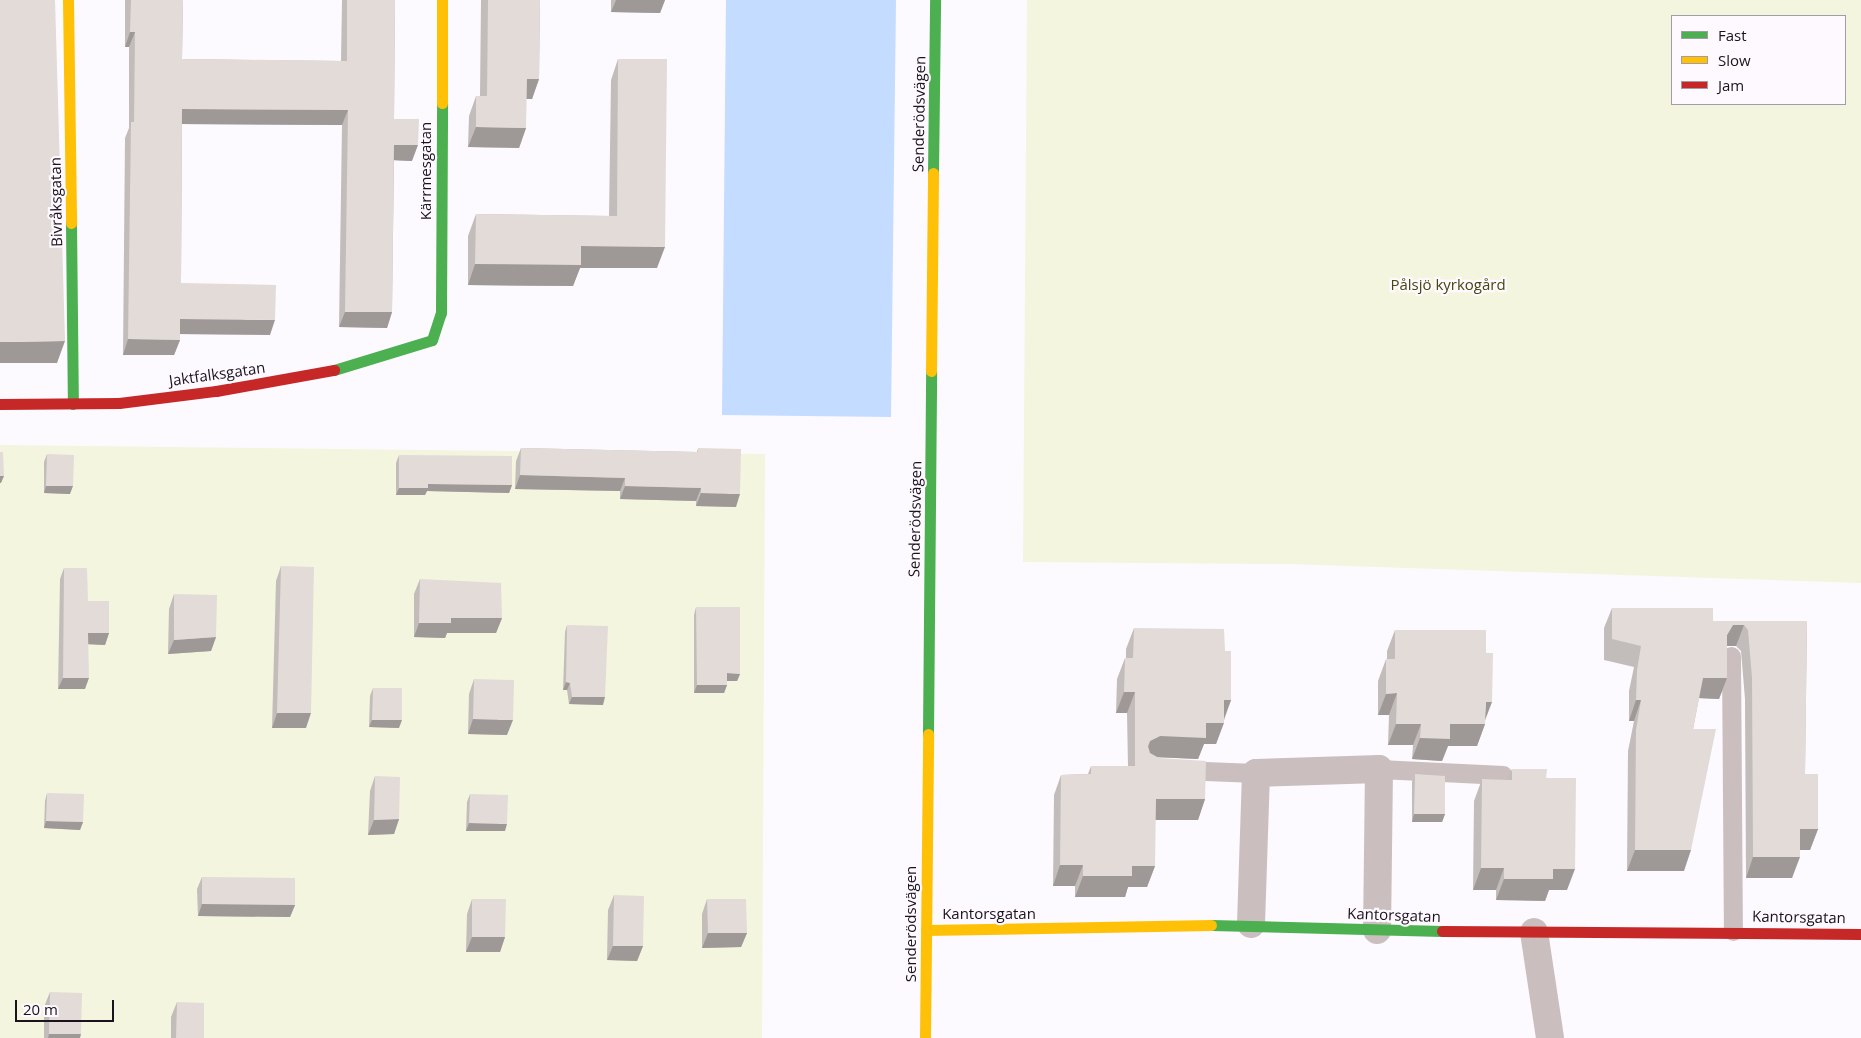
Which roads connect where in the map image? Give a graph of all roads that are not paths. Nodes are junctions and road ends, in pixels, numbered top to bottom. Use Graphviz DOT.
graph roads {
  1 [pos="68,0"];
  2 [pos="442,0"];
  3 [pos="936,0"];
  4 [pos="432,340"];
  5 [pos="0,404"];
  6 [pos="73,404"];
  7 [pos="1731,656"];
  8 [pos="1162,769"];
  9 [pos="1379,769"];
  10 [pos="1256,773"];
  11 [pos="1503,775"];
  12 [pos="1251,924"];
  13 [pos="926,930"];
  14 [pos="1377,930"];
  15 [pos="1733,931"];
  16 [pos="1534,932"];
  17 [pos="1861,934"];
  18 [pos="925,1038"];
  19 [pos="1550,1038"];
  1 -- 6 [label="street, Bivråksgatan"];
  2 -- 4 [label="street, Kärrmesgatan"];
  3 -- 13 [label="street, Senderödsvägen"];
  4 -- 6 [label="street, Jaktfalksgatan"];
  5 -- 6 [label="street, Jaktfalksgatan"];
  7 -- 15 [label="lane"];
  8 -- 10 [label="lane"];
  9 -- 10 [label="street"];
  9 -- 11 [label="lane"];
  9 -- 14 [label="street"];
  10 -- 12 [label="street"];
  12 -- 13 [label="street, Kantorsgatan"];
  12 -- 14 [label="street, Kantorsgatan"];
  13 -- 18 [label="street, Senderödsvägen"];
  14 -- 16 [label="street, Kantorsgatan"];
  15 -- 16 [label="street, Kantorsgatan"];
  15 -- 17 [label="street, Kantorsgatan"];
  16 -- 19 [label="street"];
}
